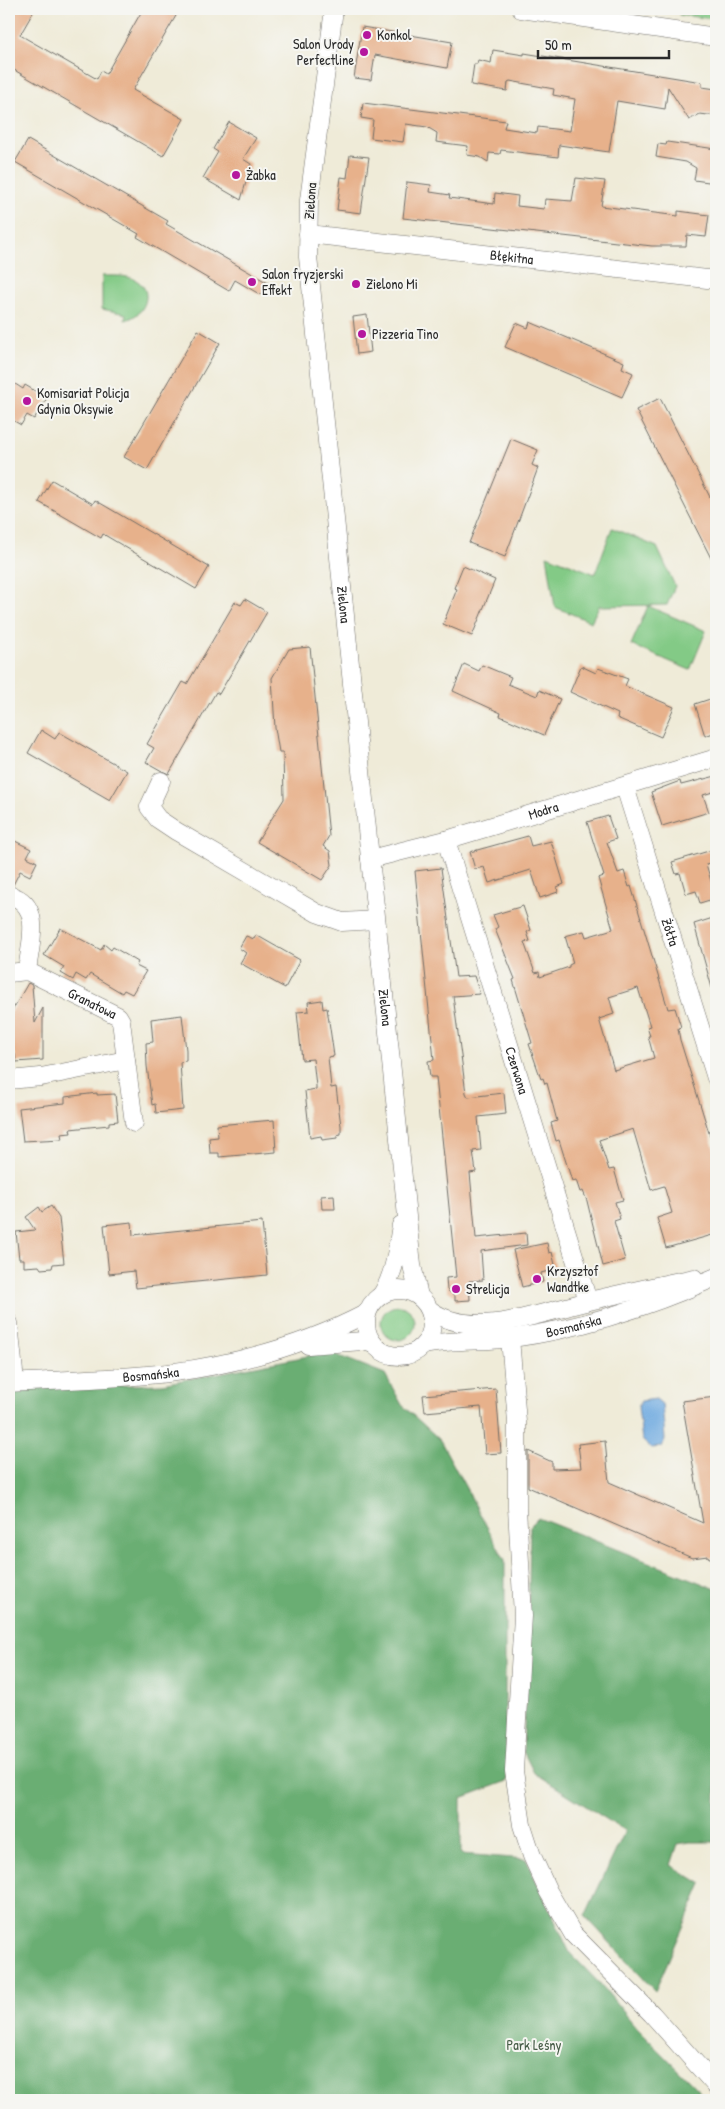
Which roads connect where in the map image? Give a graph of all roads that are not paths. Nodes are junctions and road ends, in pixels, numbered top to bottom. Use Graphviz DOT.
graph roads {
  1 [pos="334,9"];
  2 [pos="520,9"];
  3 [pos="716,37"];
  4 [pos="308,234"];
  5 [pos="716,280"];
  6 [pos="716,758"];
  7 [pos="161,781"];
  8 [pos="626,787"];
  9 [pos="446,840"];
  10 [pos="370,859"];
  11 [pos="9,895"];
  12 [pos="376,920"];
  13 [pos="27,971"];
  14 [pos="9,973"];
  15 [pos="126,1060"];
  16 [pos="716,1078"];
  17 [pos="9,1080"];
  18 [pos="134,1123"];
  19 [pos="406,1200"];
  20 [pos="716,1275"];
  21 [pos="382,1294"];
  22 [pos="419,1296"];
  23 [pos="588,1301"];
  24 [pos="430,1310"];
  25 [pos="367,1313"];
  26 [pos="9,1324"];
  27 [pos="510,1338"];
  28 [pos="373,1344"];
  29 [pos="424,1345"];
  30 [pos="290,1347"];
  31 [pos="12,1382"];
  32 [pos="716,2086"];
  1 -- 4 [label="street, Zielona"];
  2 -- 3 [label="street"];
  4 -- 5 [label="street, Błękitna"];
  4 -- 10 [label="street, Zielona"];
  6 -- 8 [label="street, Modra"];
  7 -- 12 [label="street"];
  8 -- 9 [label="street, Modra"];
  8 -- 16 [label="street, Żółta"];
  9 -- 10 [label="street, Modra"];
  9 -- 23 [label="street, Czerwona"];
  10 -- 12 [label="street, Zielona"];
  11 -- 13 [label="street"];
  12 -- 19 [label="street, Zielona"];
  13 -- 14 [label="street"];
  13 -- 15 [label="street, Granatowa"];
  15 -- 17 [label="street"];
  15 -- 18 [label="street, Granatowa"];
  19 -- 21 [label="street, Zielona"];
  19 -- 22 [label="street, Zielona"];
  20 -- 23 [label="street, Bosmańska"];
  20 -- 27 [label="street, Bosmańska"];
  21 -- 22 [label="street"];
  21 -- 25 [label="street"];
  22 -- 24 [label="street"];
  23 -- 24 [label="street, Bosmańska"];
  24 -- 29 [label="street"];
  25 -- 28 [label="street"];
  25 -- 30 [label="street, Bosmańska"];
  26 -- 31 [label="street"];
  27 -- 29 [label="street, Bosmańska"];
  27 -- 32 [label="street"];
  28 -- 29 [label="street"];
  28 -- 30 [label="street, Bosmańska"];
  30 -- 31 [label="street, Bosmańska"];
}
